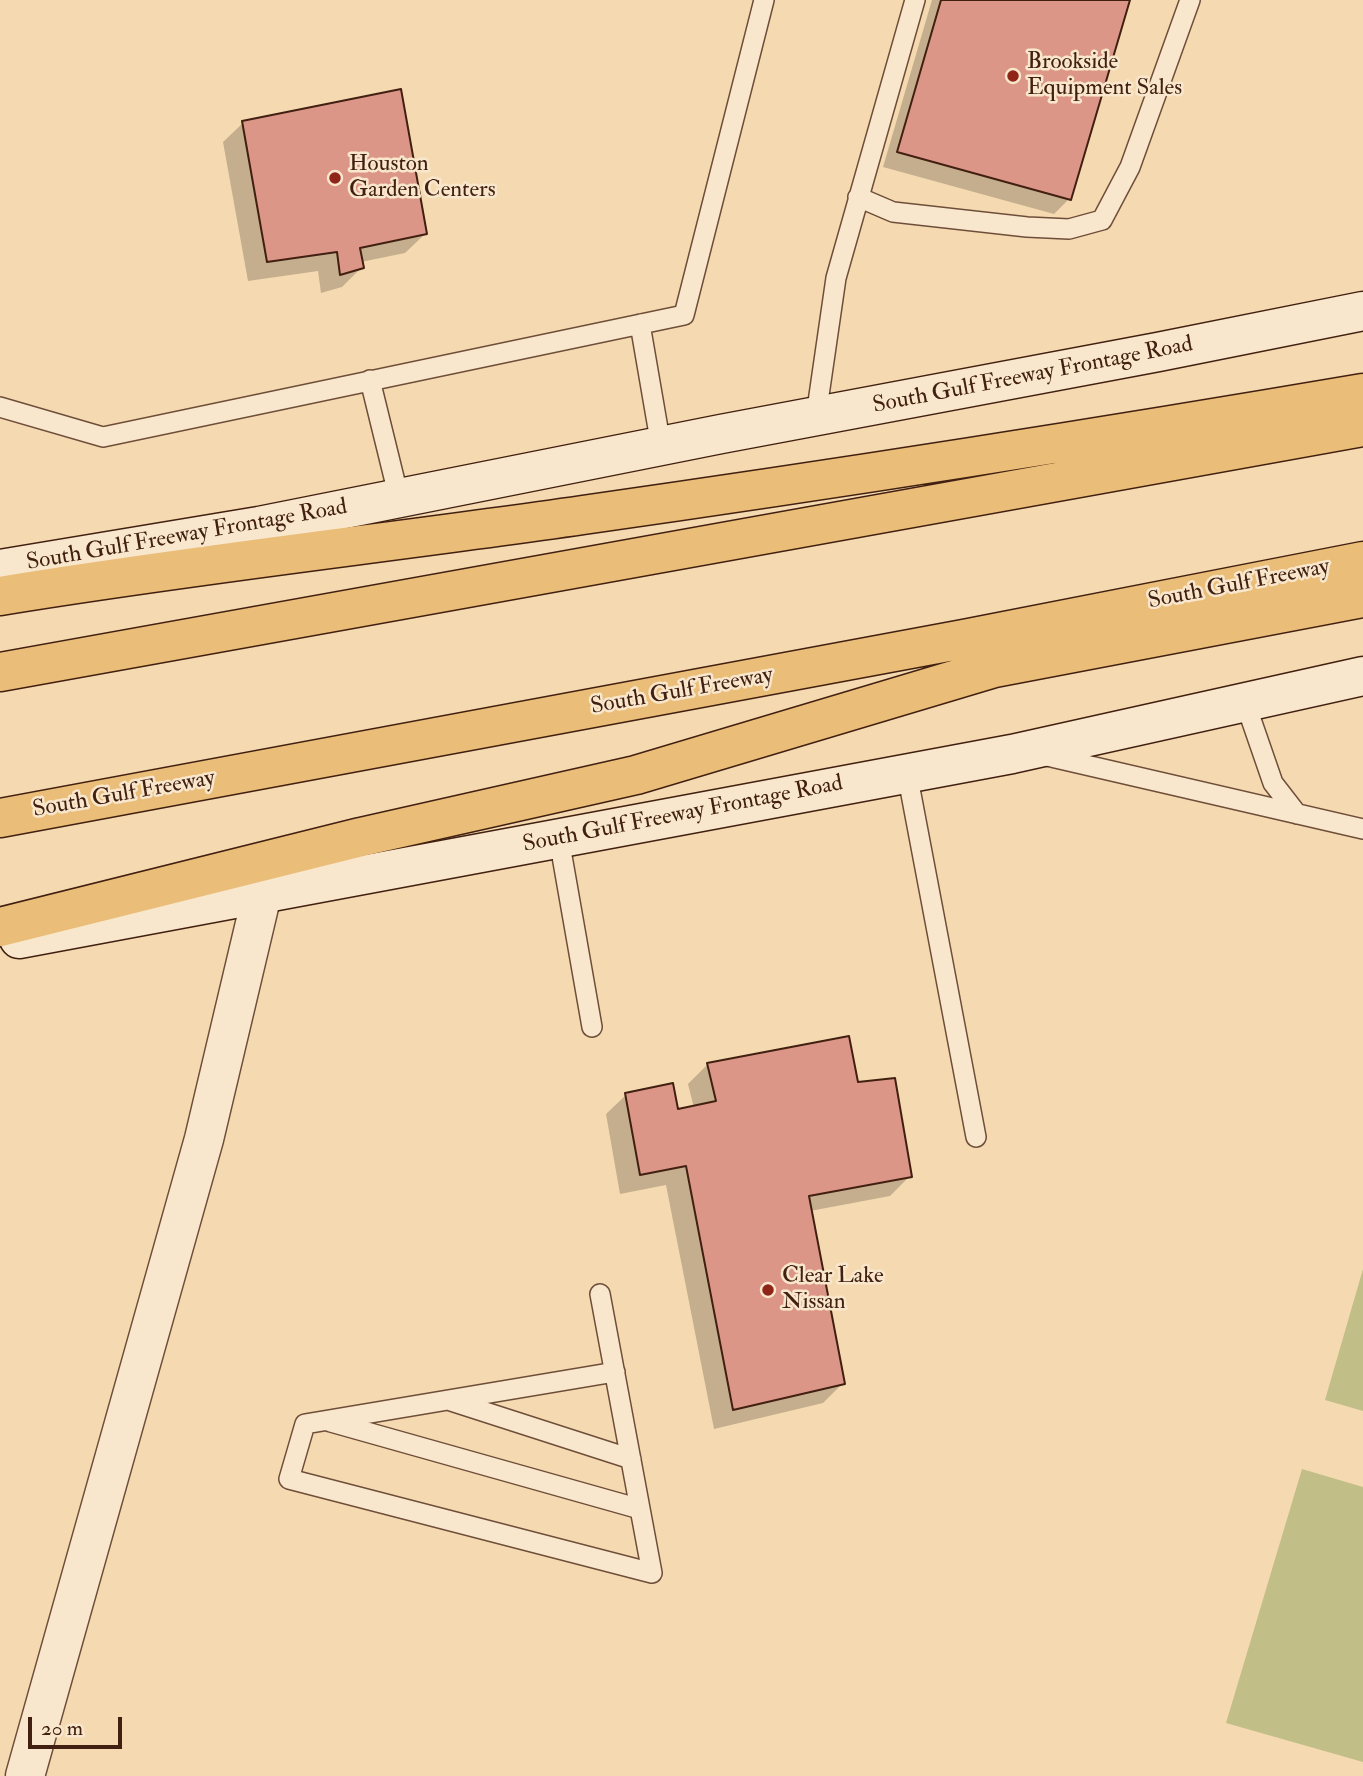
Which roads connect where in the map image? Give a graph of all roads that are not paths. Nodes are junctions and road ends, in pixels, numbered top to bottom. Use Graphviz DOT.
graph roads {
  1 [pos="764,0"];
  2 [pos="915,0"];
  3 [pos="1190,0"];
  4 [pos="858,197"];
  5 [pos="1363,311"];
  6 [pos="640,324"];
  7 [pos="370,380"];
  8 [pos="1363,393"];
  9 [pos="0,407"];
  10 [pos="816,416"];
  11 [pos="1363,427"];
  12 [pos="661,446"];
  13 [pos="399,498"];
  14 [pos="1363,561"];
  15 [pos="0,569"];
  16 [pos="0,596"];
  17 [pos="1363,598"];
  18 [pos="0,672"];
  19 [pos="1363,676"];
  20 [pos="1245,702"];
  21 [pos="1026,751"];
  22 [pos="907,773"];
  23 [pos="1297,814"];
  24 [pos="0,818"];
  25 [pos="1363,829"];
  26 [pos="559,839"];
  27 [pos="262,894"];
  28 [pos="0,927"];
  29 [pos="0,942"];
  30 [pos="592,1027"];
  31 [pos="976,1137"];
  32 [pos="600,1294"];
  33 [pos="615,1372"];
  34 [pos="447,1400"];
  35 [pos="324,1421"];
  36 [pos="631,1459"];
  37 [pos="640,1509"];
  38 [pos="25,1776"];
  1 -- 6 [label="lane"];
  2 -- 4 [label="lane"];
  3 -- 4 [label="lane"];
  4 -- 10 [label="lane"];
  5 -- 10 [label="main road, South Gulf Freeway Frontage Road"];
  6 -- 7 [label="lane"];
  6 -- 12 [label="lane"];
  7 -- 9 [label="lane"];
  7 -- 13 [label="lane"];
  8 -- 16 [label="highway"];
  10 -- 12 [label="main road, South Gulf Freeway Frontage Road"];
  11 -- 18 [label="highway"];
  12 -- 13 [label="main road, South Gulf Freeway Frontage Road"];
  13 -- 15 [label="main road, South Gulf Freeway Frontage Road"];
  14 -- 24 [label="highway, South Gulf Freeway"];
  17 -- 28 [label="highway"];
  19 -- 20 [label="main road, South Gulf Freeway Frontage Road"];
  20 -- 21 [label="main road, South Gulf Freeway Frontage Road"];
  20 -- 23 [label="lane"];
  21 -- 22 [label="main road, South Gulf Freeway Frontage Road"];
  21 -- 23 [label="lane"];
  22 -- 26 [label="main road, South Gulf Freeway Frontage Road"];
  22 -- 31 [label="lane"];
  23 -- 25 [label="lane"];
  26 -- 27 [label="main road, South Gulf Freeway Frontage Road"];
  26 -- 30 [label="lane"];
  27 -- 29 [label="main road, South Gulf Freeway Frontage Road"];
  27 -- 38 [label="main road"];
  32 -- 33 [label="lane"];
  33 -- 34 [label="lane"];
  33 -- 36 [label="lane"];
  34 -- 35 [label="lane"];
  34 -- 36 [label="lane"];
  35 -- 37 [label="lane"];
  35 -- 37 [label="lane"];
  36 -- 37 [label="lane"];
}
